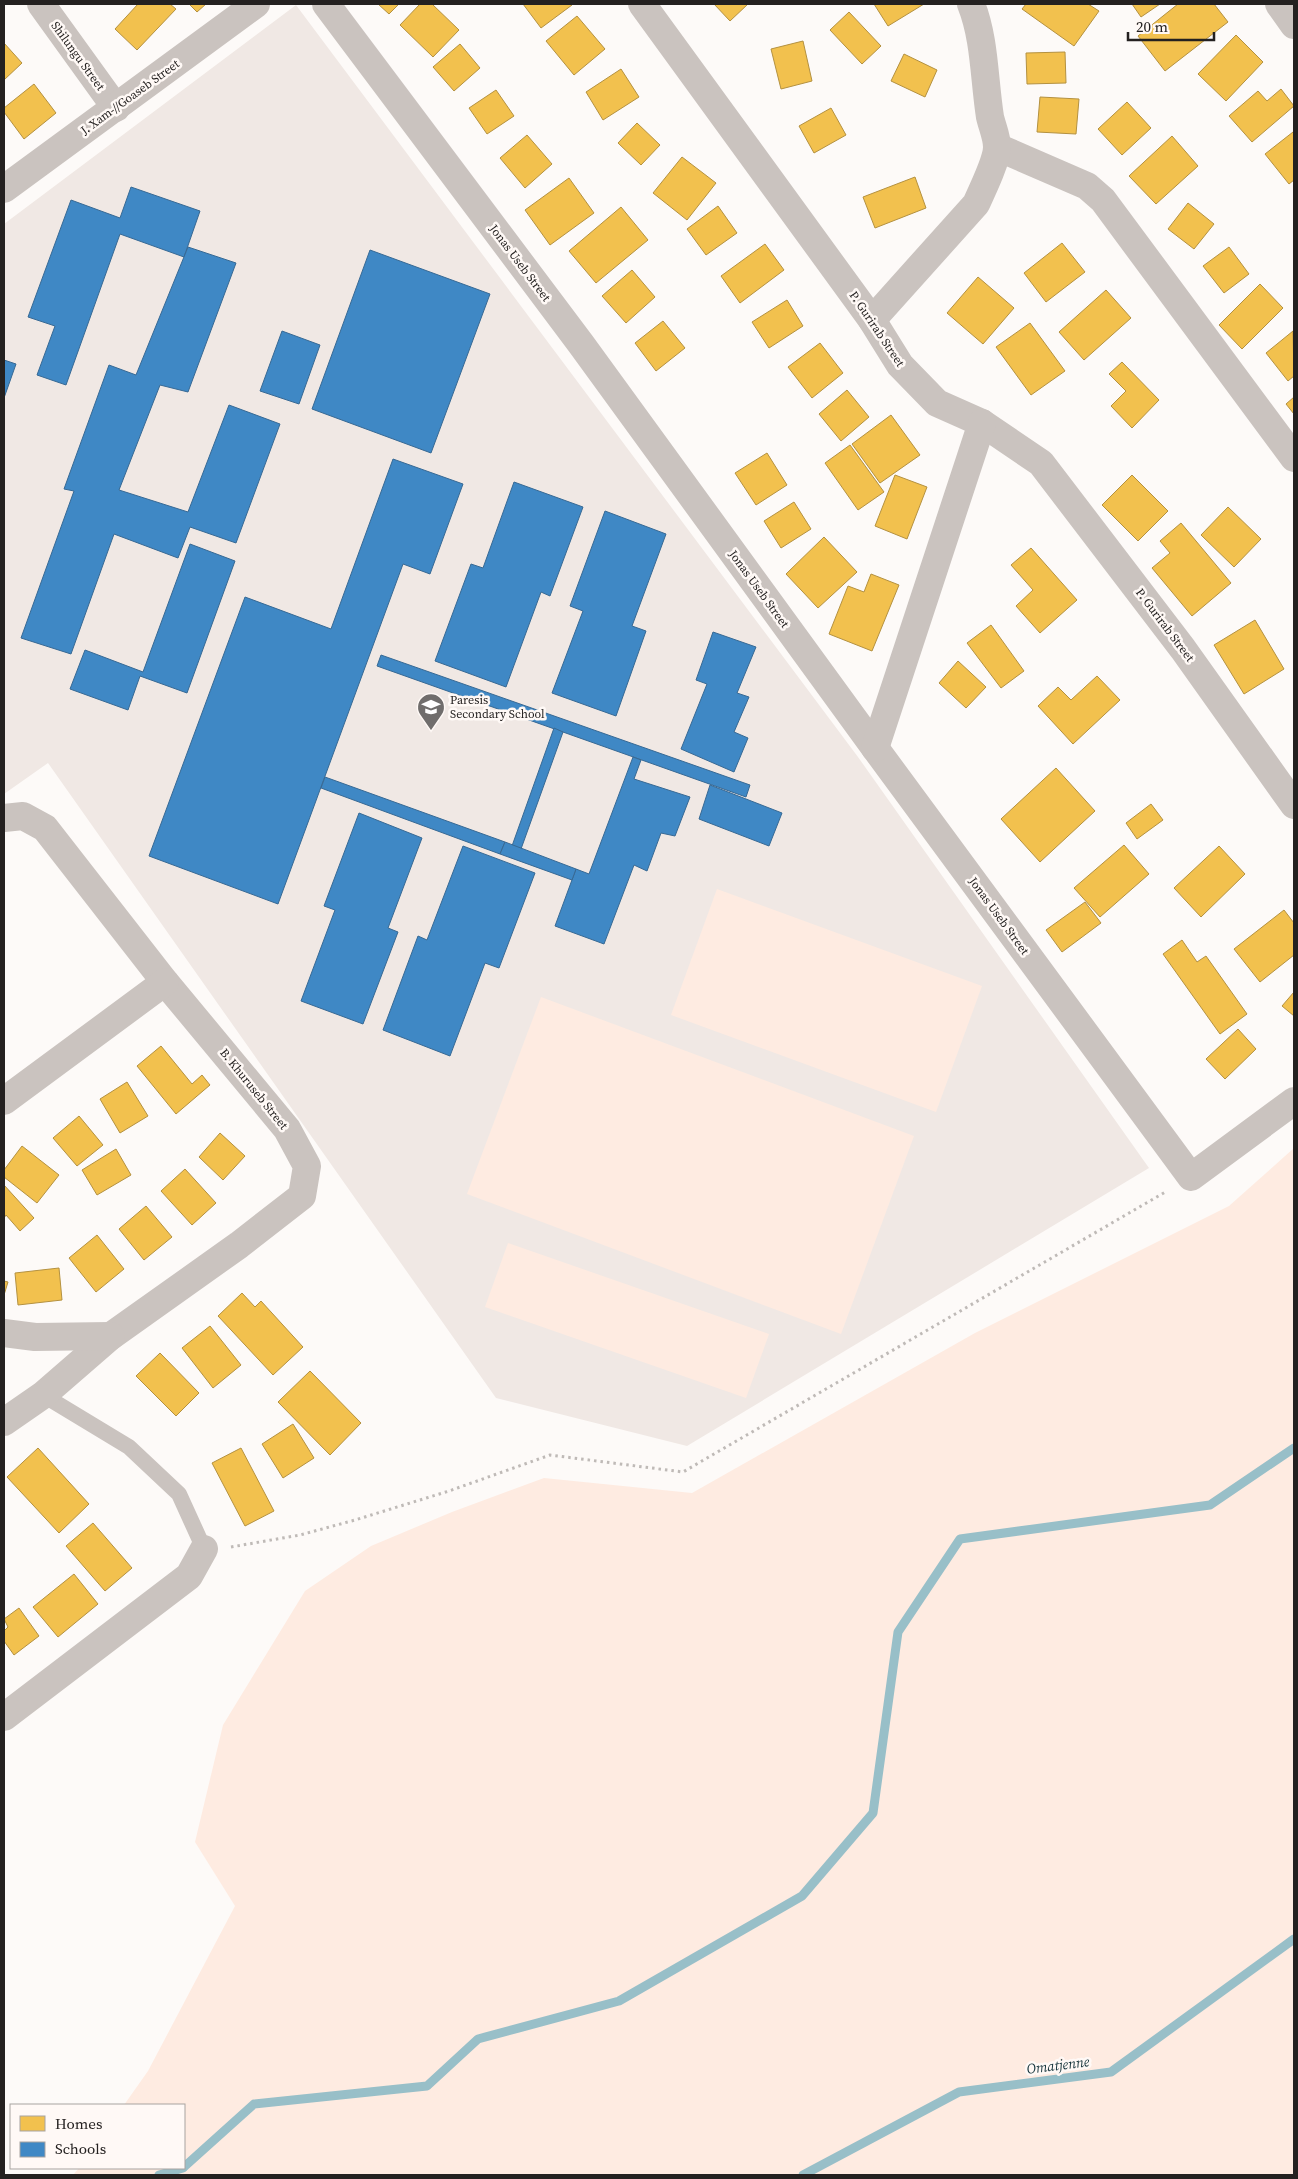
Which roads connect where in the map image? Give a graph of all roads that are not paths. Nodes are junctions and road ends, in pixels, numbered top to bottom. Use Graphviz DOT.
graph roads {
  1 [pos="41,4"];
  2 [pos="256,4"];
  3 [pos="326,4"];
  4 [pos="642,4"];
  5 [pos="971,4"];
  6 [pos="1280,4"];
  7 [pos="1294,25"];
  8 [pos="116,108"];
  9 [pos="997,147"];
  10 [pos="4,189"];
  11 [pos="872,320"];
  12 [pos="982,423"];
  13 [pos="1294,458"];
  14 [pos="875,748"];
  15 [pos="1294,805"];
  16 [pos="4,818"];
  17 [pos="165,982"];
  18 [pos="4,1101"];
  19 [pos="1294,1101"];
  20 [pos="4,1333"];
  21 [pos="112,1336"];
  22 [pos="43,1394"];
  23 [pos="4,1422"];
  24 [pos="204,1549"];
  25 [pos="4,1717"];
  1 -- 8 [label="street, Shilungu Street"];
  2 -- 8 [label="street, J. Xam-//Goaseb Street"];
  3 -- 14 [label="street, Jonas Useb Street"];
  4 -- 11 [label="street, P. Gurirab Street"];
  5 -- 9 [label="street"];
  6 -- 7 [label="street"];
  8 -- 10 [label="street, J. Xam-//Goaseb Street"];
  9 -- 11 [label="street"];
  9 -- 13 [label="street"];
  11 -- 12 [label="street, P. Gurirab Street"];
  12 -- 14 [label="street"];
  12 -- 15 [label="street, P. Gurirab Street"];
  14 -- 19 [label="street, Jonas Useb Street"];
  16 -- 17 [label="street, B. Khuruseb Street"];
  17 -- 18 [label="street"];
  17 -- 21 [label="street, B. Khuruseb Street"];
  20 -- 21 [label="street"];
  21 -- 22 [label="street, B. Khuruseb Street"];
  22 -- 23 [label="street, B. Khuruseb Street"];
  22 -- 24 [label="lane"];
  24 -- 25 [label="street"];
}
